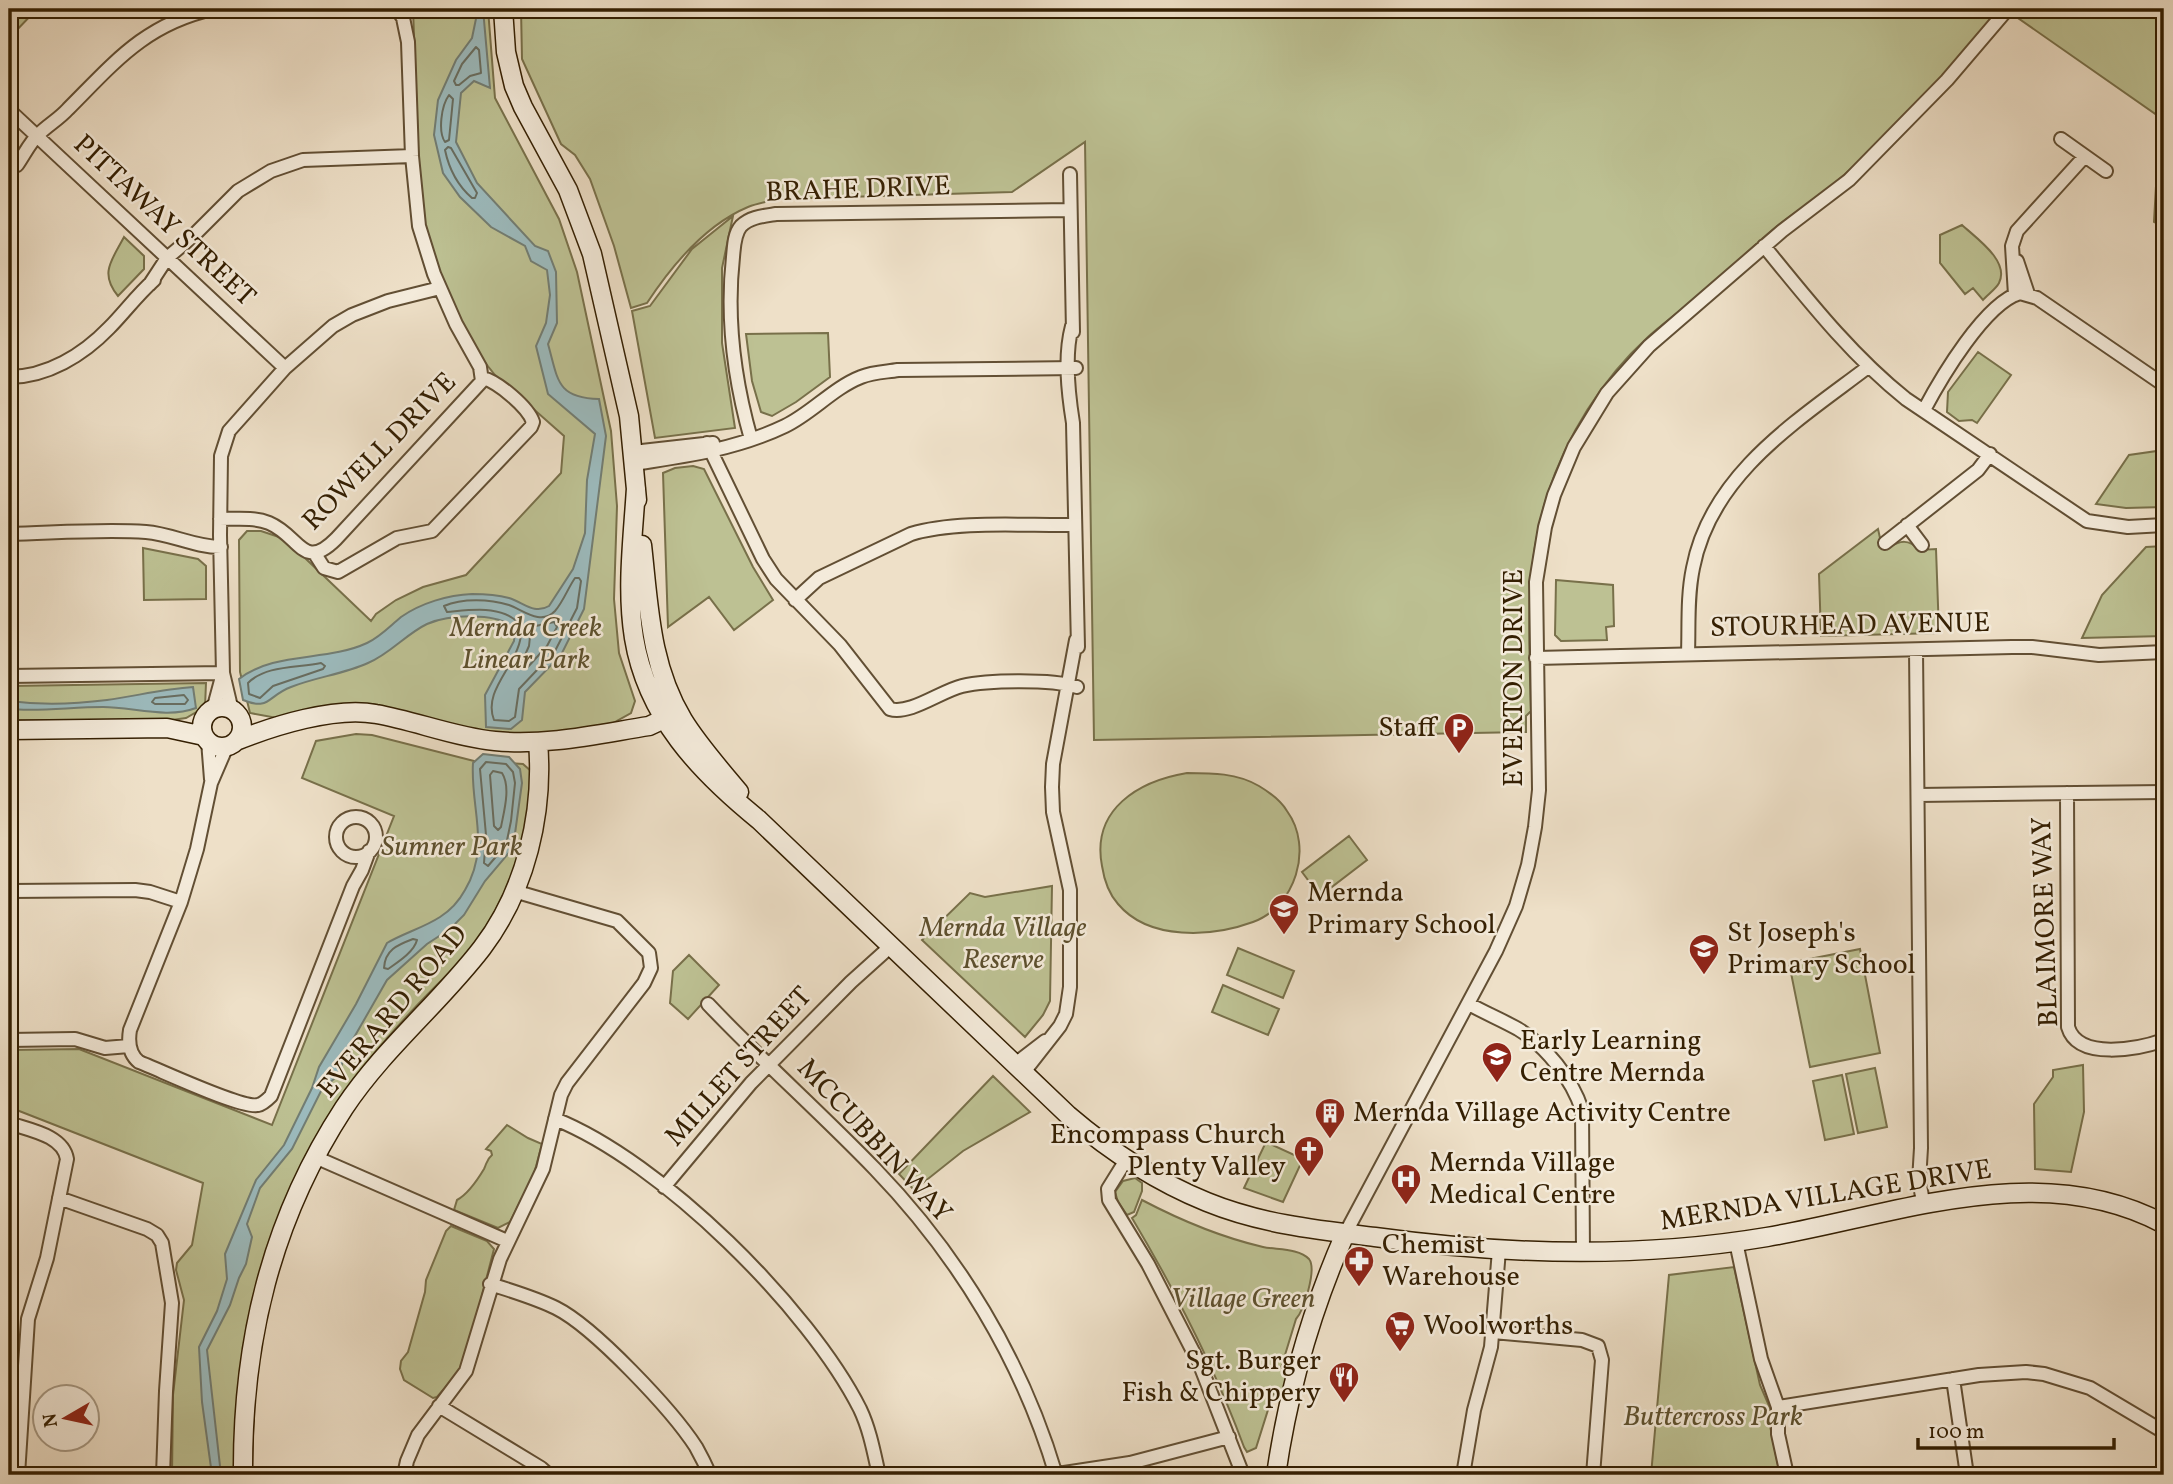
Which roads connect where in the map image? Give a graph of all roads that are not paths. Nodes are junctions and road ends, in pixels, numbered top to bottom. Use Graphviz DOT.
graph roads {
  1 [pos="213,9"];
  2 [pos="397,9"];
  3 [pos="406,9"];
  4 [pos="503,9"];
  5 [pos="2005,12"];
  6 [pos="408,42"];
  7 [pos="9,110"];
  8 [pos="2061,139"];
  9 [pos="40,140"];
  10 [pos="412,156"];
  11 [pos="2085,156"];
  12 [pos="13,169"];
  13 [pos="2105,171"];
  14 [pos="1070,174"];
  15 [pos="1070,210"];
  16 [pos="1765,246"];
  17 [pos="170,261"];
  18 [pos="440,289"];
  19 [pos="2021,294"];
  20 [pos="1868,367"];
  21 [pos="285,368"];
  22 [pos="1072,368"];
  23 [pos="9,377"];
  24 [pos="483,377"];
  25 [pos="2164,384"];
  26 [pos="1923,410"];
  27 [pos="751,439"];
  28 [pos="709,448"];
  29 [pos="1990,454"];
  30 [pos="634,458"];
  31 [pos="220,519"];
  32 [pos="1075,525"];
  33 [pos="1907,525"];
  34 [pos="2164,525"];
  35 [pos="9,534"];
  36 [pos="221,542"];
  37 [pos="1885,543"];
  38 [pos="1922,545"];
  39 [pos="315,554"];
  40 [pos="795,600"];
  41 [pos="1916,650"];
  42 [pos="2164,652"];
  43 [pos="1688,654"];
  44 [pos="1536,658"];
  45 [pos="223,673"];
  46 [pos="9,676"];
  47 [pos="1073,685"];
  48 [pos="666,710"];
  49 [pos="210,711"];
  50 [pos="234,713"];
  51 [pos="281,726"];
  52 [pos="167,728"];
  53 [pos="9,730"];
  54 [pos="206,739"];
  55 [pos="538,742"];
  56 [pos="232,744"];
  57 [pos="211,783"];
  58 [pos="2164,792"];
  59 [pos="2067,793"];
  60 [pos="1918,795"];
  61 [pos="369,851"];
  62 [pos="347,854"];
  63 [pos="353,886"];
  64 [pos="9,891"];
  65 [pos="514,891"];
  66 [pos="181,902"];
  67 [pos="888,943"];
  68 [pos="708,1004"];
  69 [pos="1469,1004"];
  70 [pos="9,1040"];
  71 [pos="2164,1040"];
  72 [pos="129,1046"];
  73 [pos="769,1065"];
  74 [pos="1019,1068"];
  75 [pos="555,1119"];
  76 [pos="9,1123"];
  77 [pos="316,1157"];
  78 [pos="1126,1160"];
  79 [pos="664,1187"];
  80 [pos="59,1198"];
  81 [pos="1928,1205"];
  82 [pos="2164,1224"];
  83 [pos="1345,1234"];
  84 [pos="507,1241"];
  85 [pos="1736,1242"];
  86 [pos="1499,1250"];
  87 [pos="1583,1253"];
  88 [pos="490,1284"];
  89 [pos="1493,1332"];
  90 [pos="1953,1379"];
  91 [pos="439,1406"];
  92 [pos="1778,1407"];
  93 [pos="2164,1432"];
  94 [pos="1229,1437"];
  95 [pos="18,1475"];
  96 [pos="163,1475"];
  97 [pos="243,1475"];
  98 [pos="404,1475"];
  99 [pos="549,1475"];
  100 [pos="710,1475"];
  101 [pos="879,1475"];
  102 [pos="1054,1475"];
  103 [pos="1243,1475"];
  104 [pos="1276,1475"];
  105 [pos="1463,1475"];
  106 [pos="1593,1475"];
  107 [pos="1787,1475"];
  108 [pos="1967,1475"];
  1 -- 9 [label="street"];
  2 -- 6 [label="street, ROWELL DRIVE"];
  3 -- 6 [label="street, ROWELL DRIVE"];
  4 -- 30 [label="street, MERNDA VILLAGE DRIVE"];
  5 -- 16 [label="street, EVERTON DRIVE"];
  6 -- 10 [label="street, ROWELL DRIVE"];
  7 -- 9 [label="street, PITTAWAY STREET"];
  8 -- 11 [label="street"];
  9 -- 12 [label="street"];
  9 -- 17 [label="street, PITTAWAY STREET"];
  10 -- 17 [label="street"];
  10 -- 18 [label="street, ROWELL DRIVE"];
  11 -- 13 [label="street"];
  11 -- 19 [label="street"];
  14 -- 15 [label="street"];
  15 -- 22 [label="street"];
  15 -- 27 [label="street, BRAHE DRIVE"];
  16 -- 20 [label="street"];
  16 -- 44 [label="street, EVERTON DRIVE"];
  17 -- 21 [label="street, PITTAWAY STREET"];
  17 -- 23 [label="street"];
  18 -- 21 [label="street"];
  18 -- 24 [label="street, ROWELL DRIVE"];
  19 -- 25 [label="street"];
  19 -- 26 [label="street"];
  20 -- 26 [label="street"];
  20 -- 43 [label="street"];
  21 -- 31 [label="street"];
  22 -- 27 [label="street"];
  22 -- 32 [label="street"];
  24 -- 39 [label="street, ROWELL DRIVE"];
  24 -- 39 [label="street"];
  26 -- 29 [label="street"];
  27 -- 28 [label="street"];
  28 -- 30 [label="street"];
  28 -- 40 [label="street"];
  29 -- 33 [label="street"];
  29 -- 34 [label="street"];
  30 -- 48 [label="street, MERNDA VILLAGE DRIVE"];
  31 -- 36 [label="street"];
  31 -- 39 [label="street, ROWELL DRIVE"];
  32 -- 40 [label="street"];
  32 -- 47 [label="street"];
  33 -- 37 [label="street"];
  33 -- 38 [label="street"];
  35 -- 36 [label="street"];
  36 -- 45 [label="street"];
  40 -- 47 [label="street"];
  41 -- 42 [label="street, STOURHEAD AVENUE"];
  41 -- 43 [label="street, STOURHEAD AVENUE"];
  41 -- 60 [label="street"];
  43 -- 44 [label="street, STOURHEAD AVENUE"];
  44 -- 69 [label="street, EVERTON DRIVE"];
  45 -- 46 [label="street"];
  45 -- 49 [label="street"];
  45 -- 50 [label="street"];
  47 -- 74 [label="street"];
  48 -- 55 [label="street"];
  48 -- 67 [label="street, MERNDA VILLAGE DRIVE"];
  49 -- 50 [label="street"];
  49 -- 52 [label="street"];
  49 -- 54 [label="street"];
  50 -- 51 [label="street"];
  50 -- 56 [label="street"];
  51 -- 55 [label="street"];
  51 -- 56 [label="street"];
  52 -- 53 [label="street"];
  52 -- 54 [label="street"];
  54 -- 56 [label="street"];
  54 -- 57 [label="street"];
  55 -- 65 [label="street, EVERARD ROAD"];
  56 -- 57 [label="street"];
  57 -- 66 [label="street"];
  58 -- 59 [label="street"];
  59 -- 60 [label="street"];
  59 -- 71 [label="street, BLAIMORE WAY"];
  60 -- 81 [label="street"];
  61 -- 62 [label="street"];
  61 -- 62 [label="street"];
  61 -- 63 [label="street"];
  62 -- 63 [label="street"];
  63 -- 72 [label="street"];
  64 -- 66 [label="street"];
  65 -- 75 [label="street"];
  65 -- 77 [label="street, EVERARD ROAD"];
  66 -- 72 [label="street"];
  67 -- 73 [label="street, MILLET STREET"];
  67 -- 74 [label="street, MERNDA VILLAGE DRIVE"];
  68 -- 73 [label="street, MCCUBBIN WAY"];
  69 -- 83 [label="street, EVERTON DRIVE"];
  69 -- 87 [label="street"];
  70 -- 72 [label="street"];
  73 -- 79 [label="street, MILLET STREET"];
  73 -- 102 [label="street, MCCUBBIN WAY"];
  74 -- 78 [label="street, MERNDA VILLAGE DRIVE"];
  75 -- 79 [label="street"];
  75 -- 84 [label="street"];
  76 -- 80 [label="street"];
  77 -- 84 [label="street"];
  77 -- 97 [label="street, EVERARD ROAD"];
  78 -- 83 [label="street, MERNDA VILLAGE DRIVE"];
  78 -- 94 [label="street"];
  79 -- 101 [label="street"];
  80 -- 95 [label="street"];
  80 -- 96 [label="street"];
  81 -- 82 [label="street, MERNDA VILLAGE DRIVE"];
  81 -- 85 [label="street, MERNDA VILLAGE DRIVE"];
  83 -- 86 [label="street, MERNDA VILLAGE DRIVE"];
  83 -- 104 [label="street"];
  84 -- 88 [label="street"];
  85 -- 87 [label="street, MERNDA VILLAGE DRIVE"];
  85 -- 92 [label="street"];
  86 -- 87 [label="street, MERNDA VILLAGE DRIVE"];
  86 -- 89 [label="street"];
  88 -- 91 [label="street"];
  88 -- 100 [label="street"];
  89 -- 105 [label="street"];
  89 -- 106 [label="street"];
  90 -- 92 [label="street"];
  90 -- 93 [label="street"];
  90 -- 108 [label="street"];
  91 -- 98 [label="street"];
  91 -- 99 [label="street"];
  92 -- 107 [label="street"];
  94 -- 102 [label="street"];
  94 -- 103 [label="street"];
}
